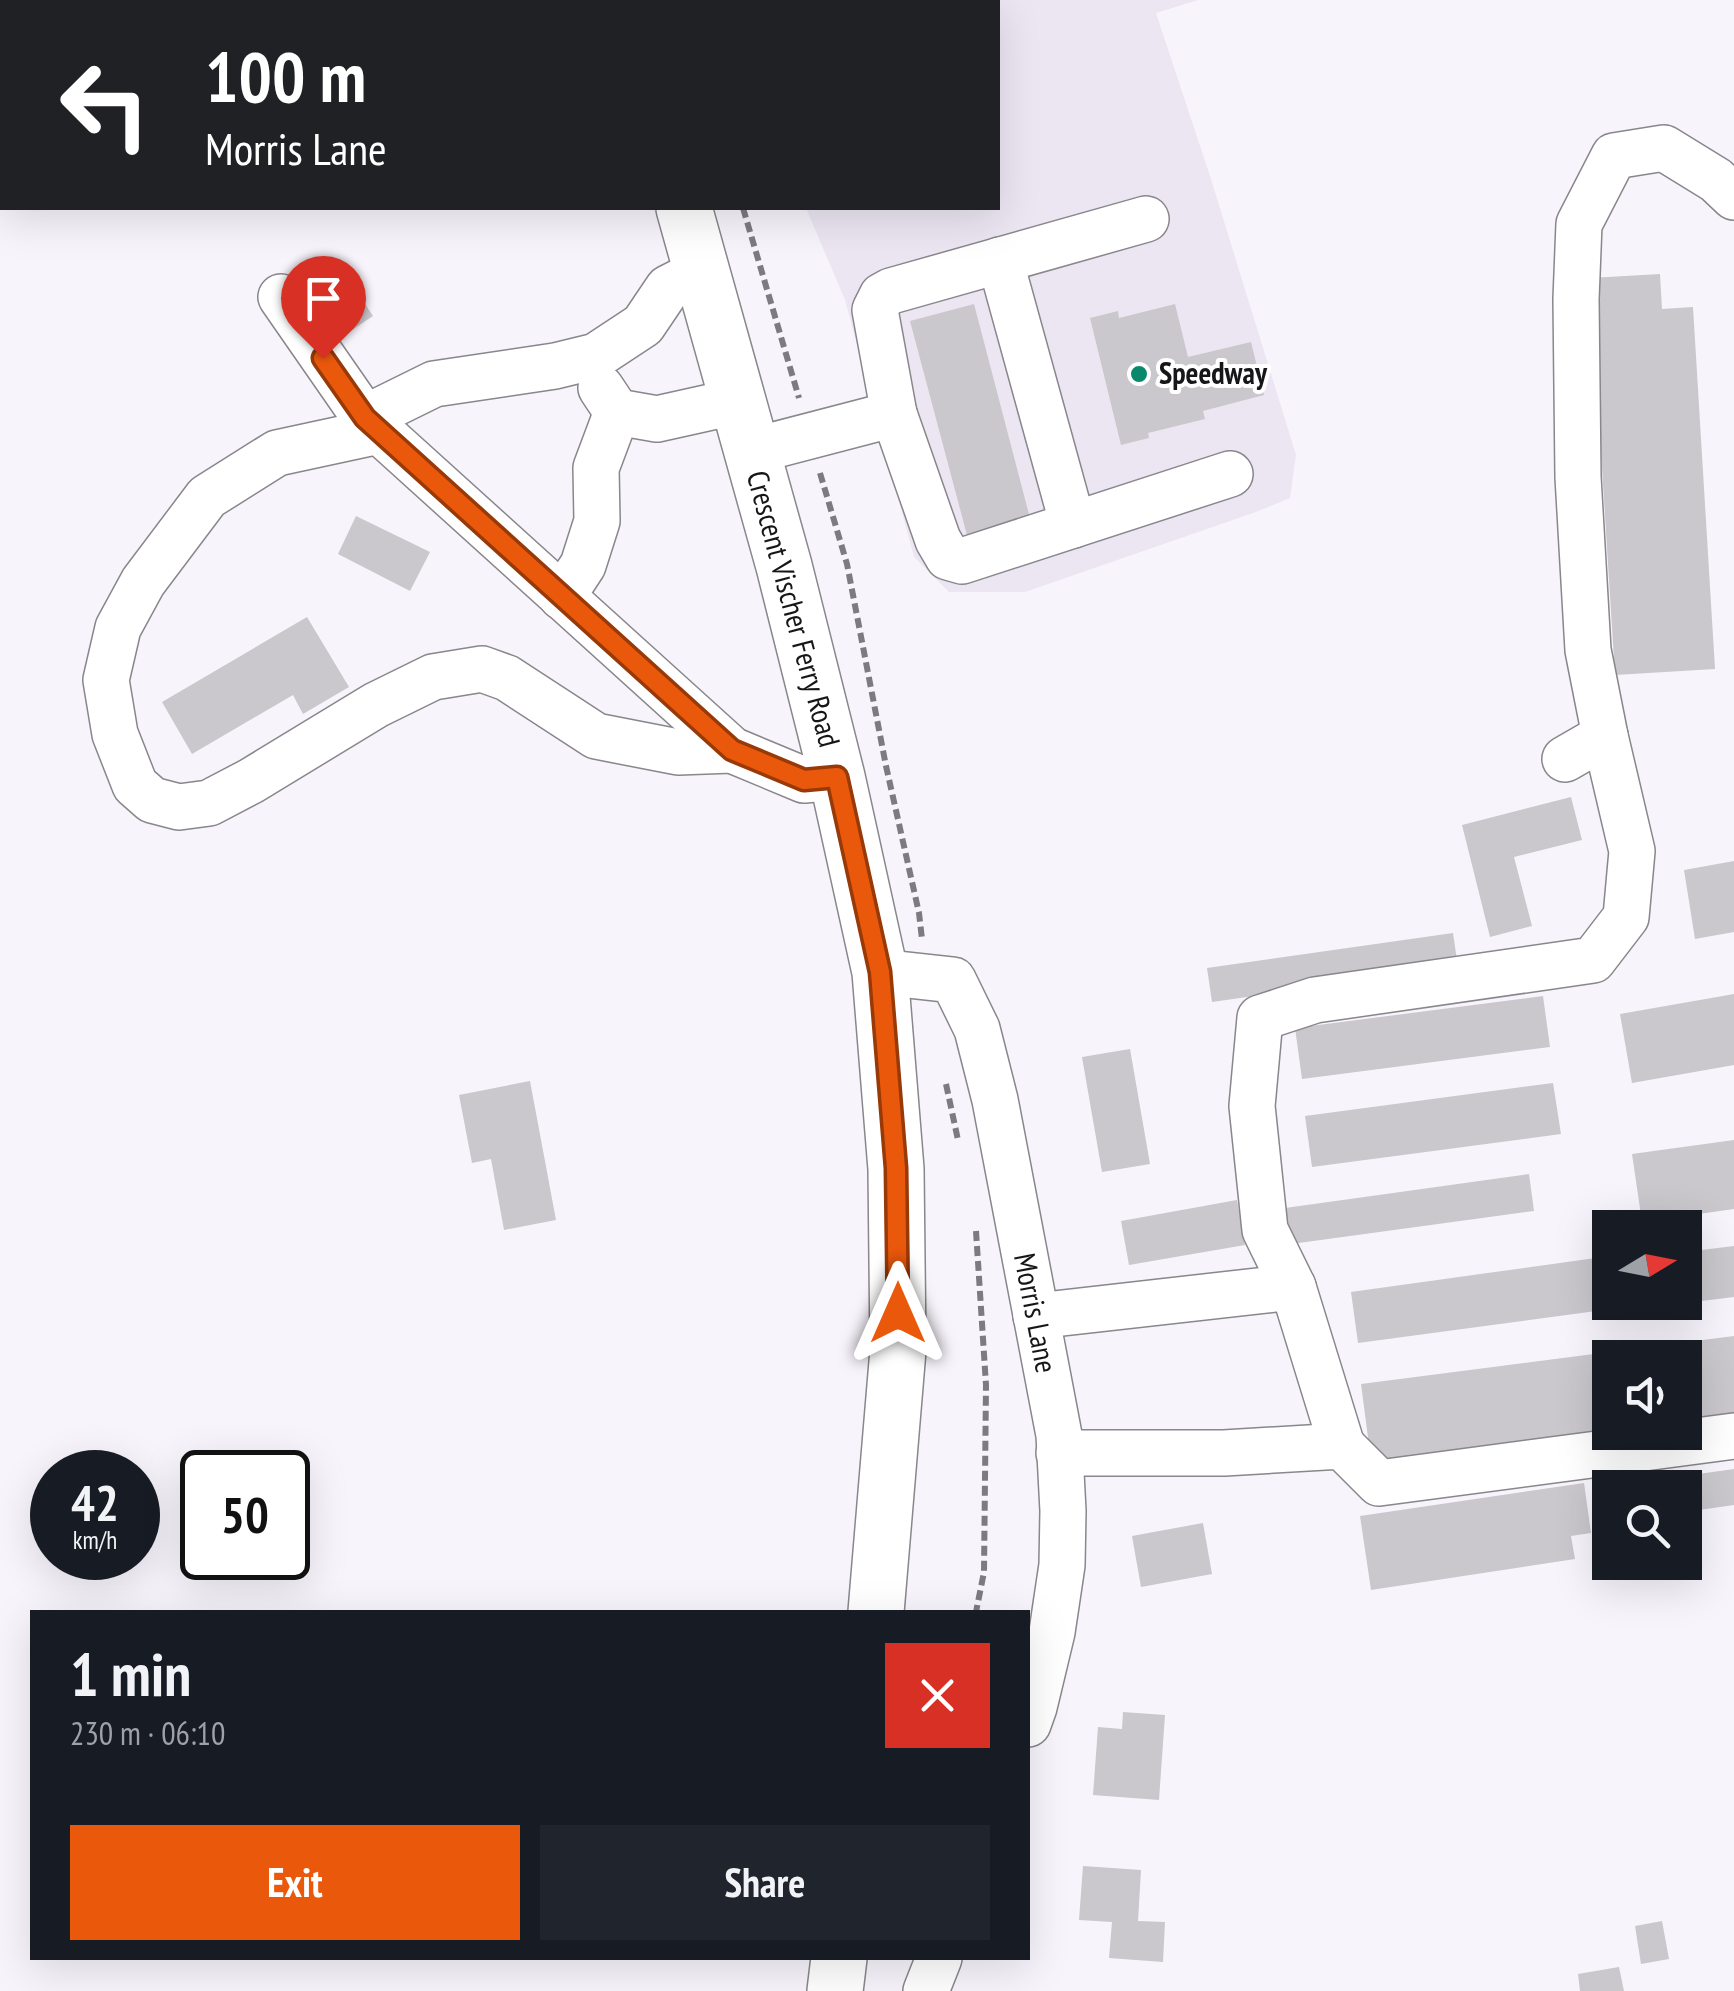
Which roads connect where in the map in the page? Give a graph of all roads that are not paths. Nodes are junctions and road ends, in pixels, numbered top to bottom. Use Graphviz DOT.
graph roads {
  1 [pos="1734,197"];
  2 [pos="685,210"];
  3 [pos="1146,218"];
  4 [pos="1000,260"];
  5 [pos="702,270"];
  6 [pos="281,297"];
  7 [pos="596,356"];
  8 [pos="617,412"];
  9 [pos="894,414"];
  10 [pos="372,425"];
  11 [pos="745,426"];
  12 [pos="1230,474"];
  13 [pos="1073,526"];
  14 [pos="562,597"];
  15 [pos="1605,736"];
  16 [pos="732,750"];
  17 [pos="1565,760"];
  18 [pos="837,777"];
  19 [pos="880,972"];
  20 [pos="1293,1287"];
  21 [pos="1036,1316"];
  22 [pos="1734,1436"];
  23 [pos="1342,1446"];
  24 [pos="1060,1452"];
  25 [pos="876,1610"];
  26 [pos="1030,1716"];
  27 [pos="839,1960"];
  28 [pos="938,1960"];
  29 [pos="835,1991"];
  30 [pos="926,1991"];
  1 -- 15 [label="street"];
  2 -- 5 [label="main road, Crescent Vischer Ferry Road"];
  3 -- 4 [label="street"];
  4 -- 9 [label="street"];
  4 -- 13 [label="street"];
  5 -- 7 [label="street"];
  5 -- 11 [label="main road, Crescent Vischer Ferry Road"];
  6 -- 10 [label="street"];
  7 -- 8 [label="street"];
  7 -- 10 [label="street"];
  8 -- 11 [label="street"];
  8 -- 14 [label="street"];
  9 -- 11 [label="street"];
  9 -- 13 [label="street"];
  10 -- 14 [label="street"];
  10 -- 16 [label="street"];
  11 -- 18 [label="main road, Crescent Vischer Ferry Road"];
  12 -- 13 [label="street"];
  14 -- 16 [label="street"];
  15 -- 17 [label="street"];
  15 -- 20 [label="street"];
  16 -- 18 [label="street"];
  18 -- 19 [label="main road, Crescent Vischer Ferry Road"];
  19 -- 21 [label="street, Morris Lane"];
  19 -- 25 [label="main road, Crescent Vischer Ferry Road"];
  20 -- 21 [label="street"];
  20 -- 23 [label="street"];
  21 -- 24 [label="street, Morris Lane"];
  22 -- 23 [label="street"];
  23 -- 24 [label="street"];
  24 -- 26 [label="street, Morris Lane"];
  27 -- 29 [label="main road"];
  28 -- 30 [label="street"];
}
